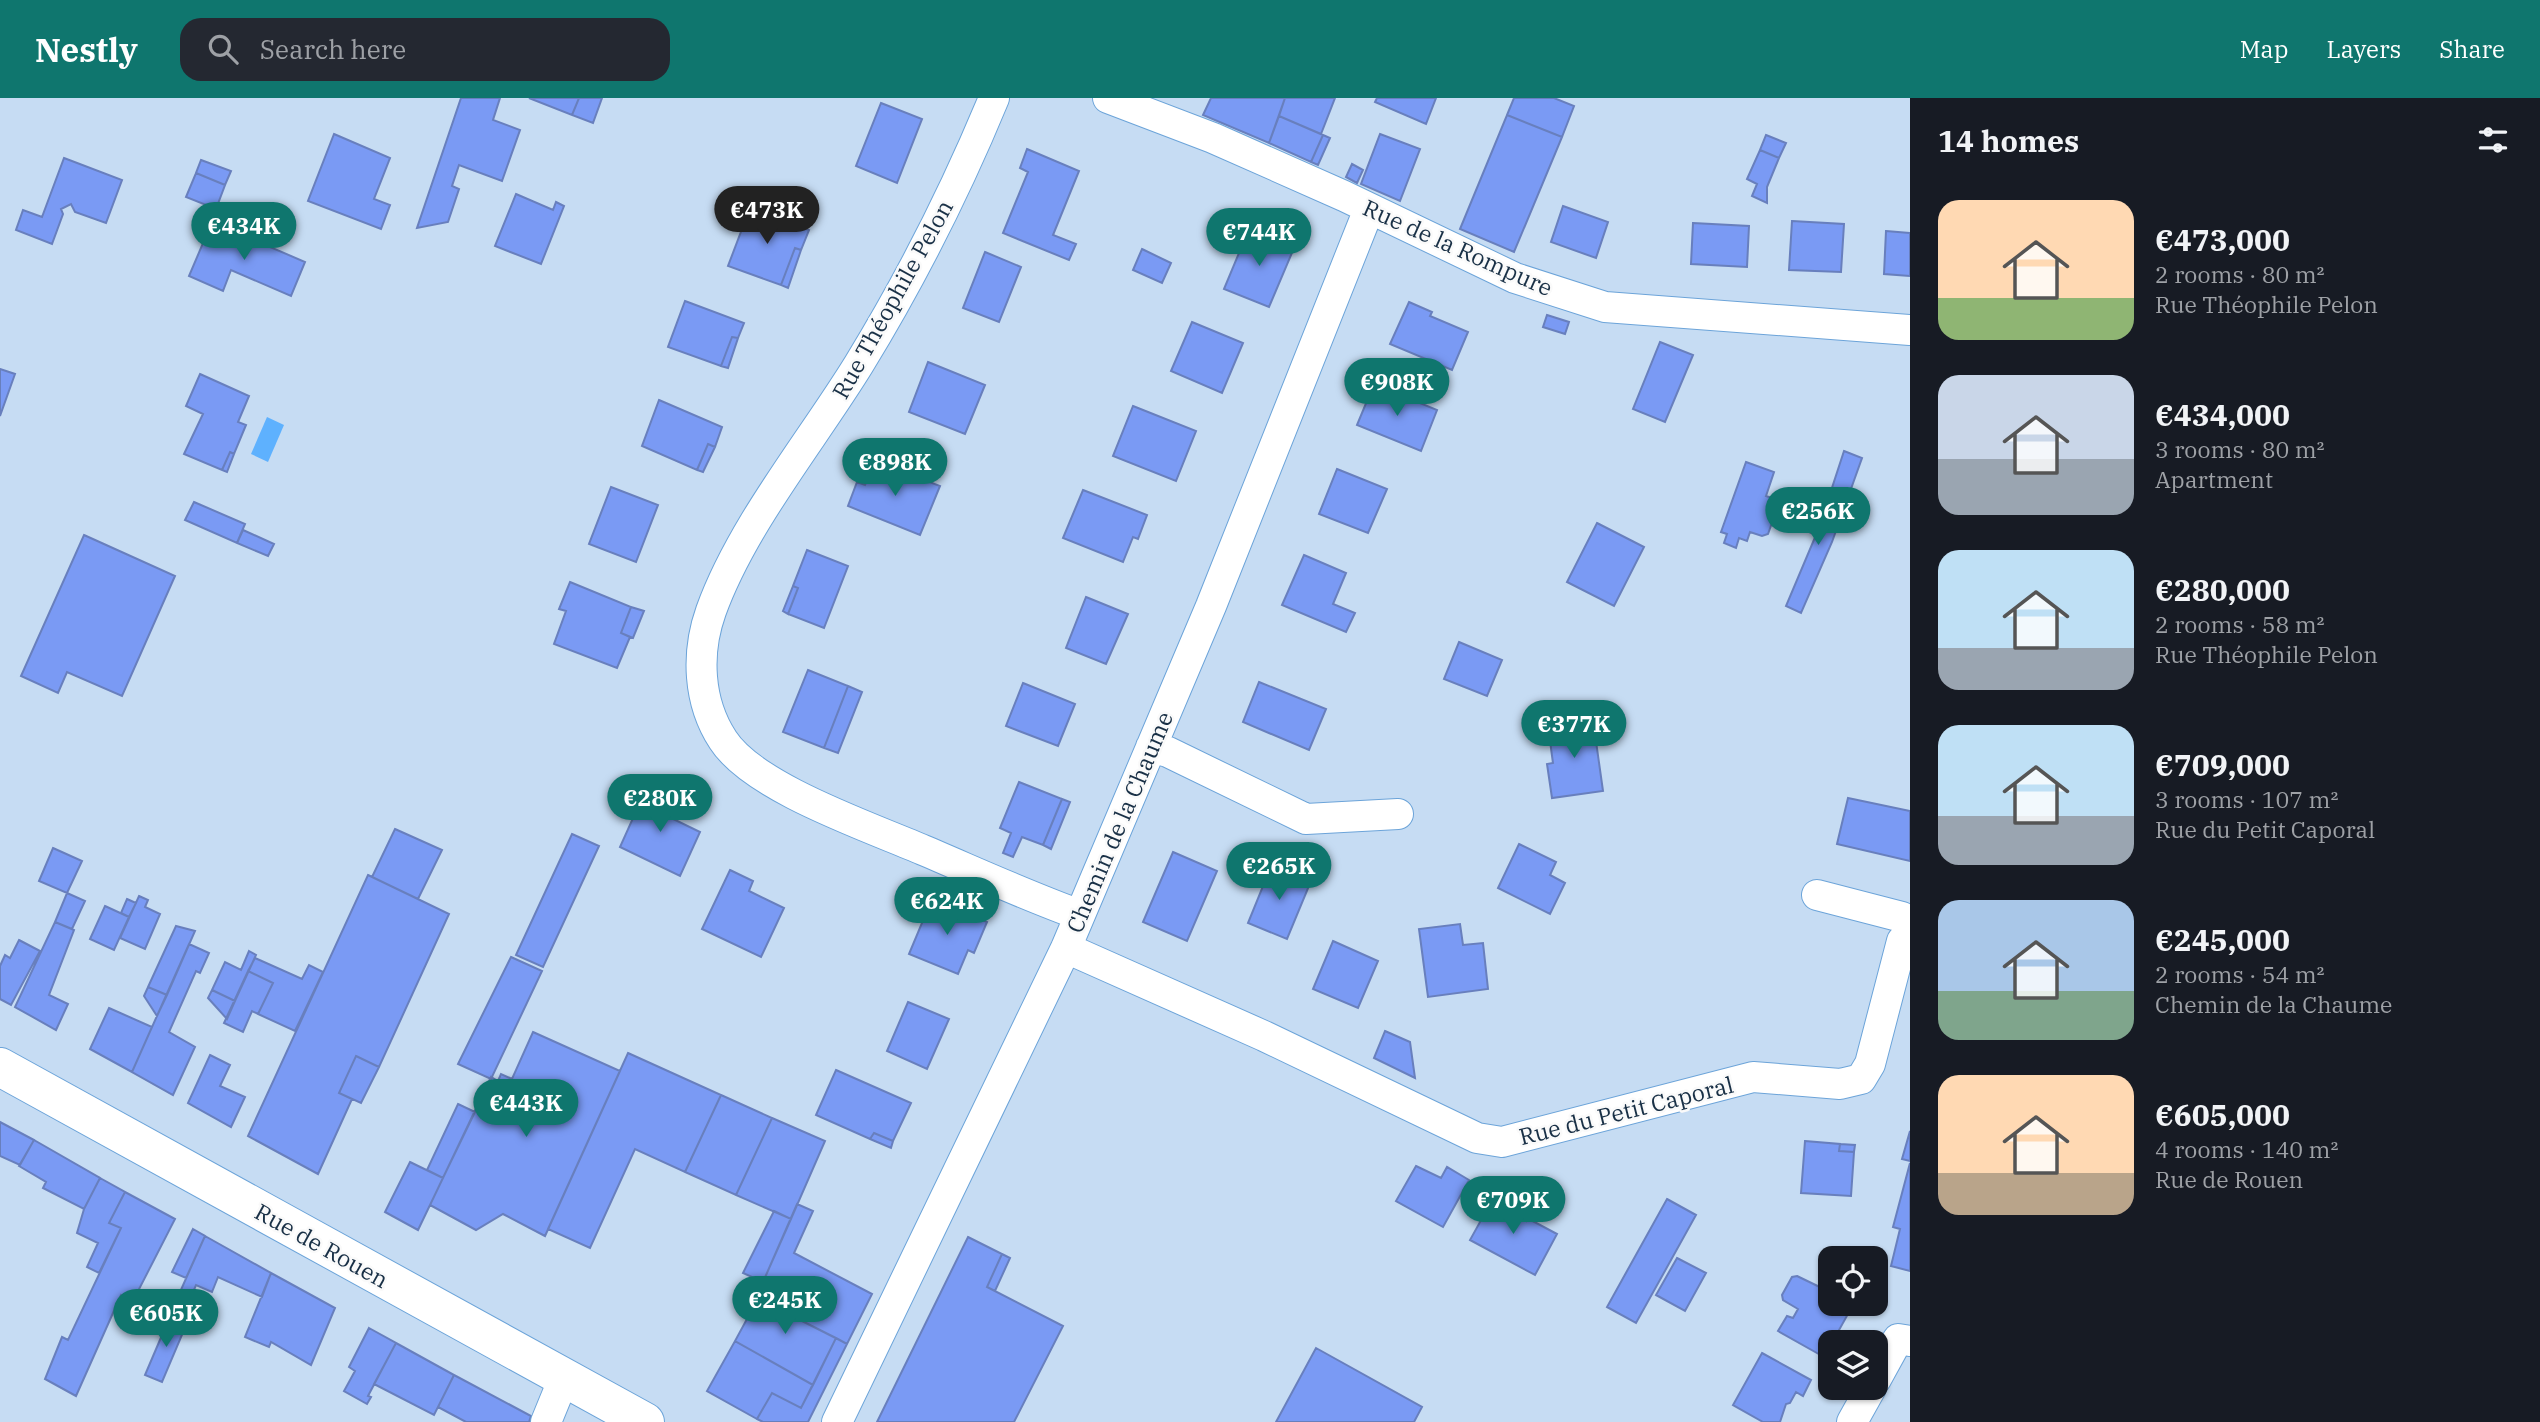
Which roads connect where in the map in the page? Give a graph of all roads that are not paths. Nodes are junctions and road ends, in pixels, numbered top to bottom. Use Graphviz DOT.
graph roads {
  1 [pos="994,98"];
  2 [pos="1108,98"];
  3 [pos="1369,209"];
  4 [pos="1910,330"];
  5 [pos="1151,747"];
  6 [pos="1398,814"];
  7 [pos="1817,895"];
  8 [pos="1080,915"];
  9 [pos="1910,926"];
  10 [pos="1910,932"];
  11 [pos="1066,948"];
  12 [pos="0,1067"];
  13 [pos="1910,1341"];
  14 [pos="1888,1357"];
  15 [pos="564,1378"];
  16 [pos="1864,1400"];
  17 [pos="546,1422"];
  18 [pos="645,1422"];
  19 [pos="837,1422"];
  20 [pos="1852,1422"];
  1 -- 8 [label="street, Rue Théophile Pelon"];
  2 -- 3 [label="street, Rue de la Rompure"];
  3 -- 4 [label="street, Rue de la Rompure"];
  3 -- 5 [label="street, Chemin de la Chaume"];
  5 -- 6 [label="street"];
  5 -- 8 [label="street, Chemin de la Chaume"];
  7 -- 9 [label="street"];
  8 -- 11 [label="street, Chemin de la Chaume"];
  10 -- 11 [label="street, Rue du Petit Caporal"];
  11 -- 19 [label="street, Chemin de la Chaume"];
  12 -- 15 [label="main road, Rue de Rouen"];
  13 -- 14 [label="street"];
  15 -- 17 [label="street"];
  15 -- 18 [label="main road, Rue de Rouen"];
  16 -- 20 [label="street"];
}
